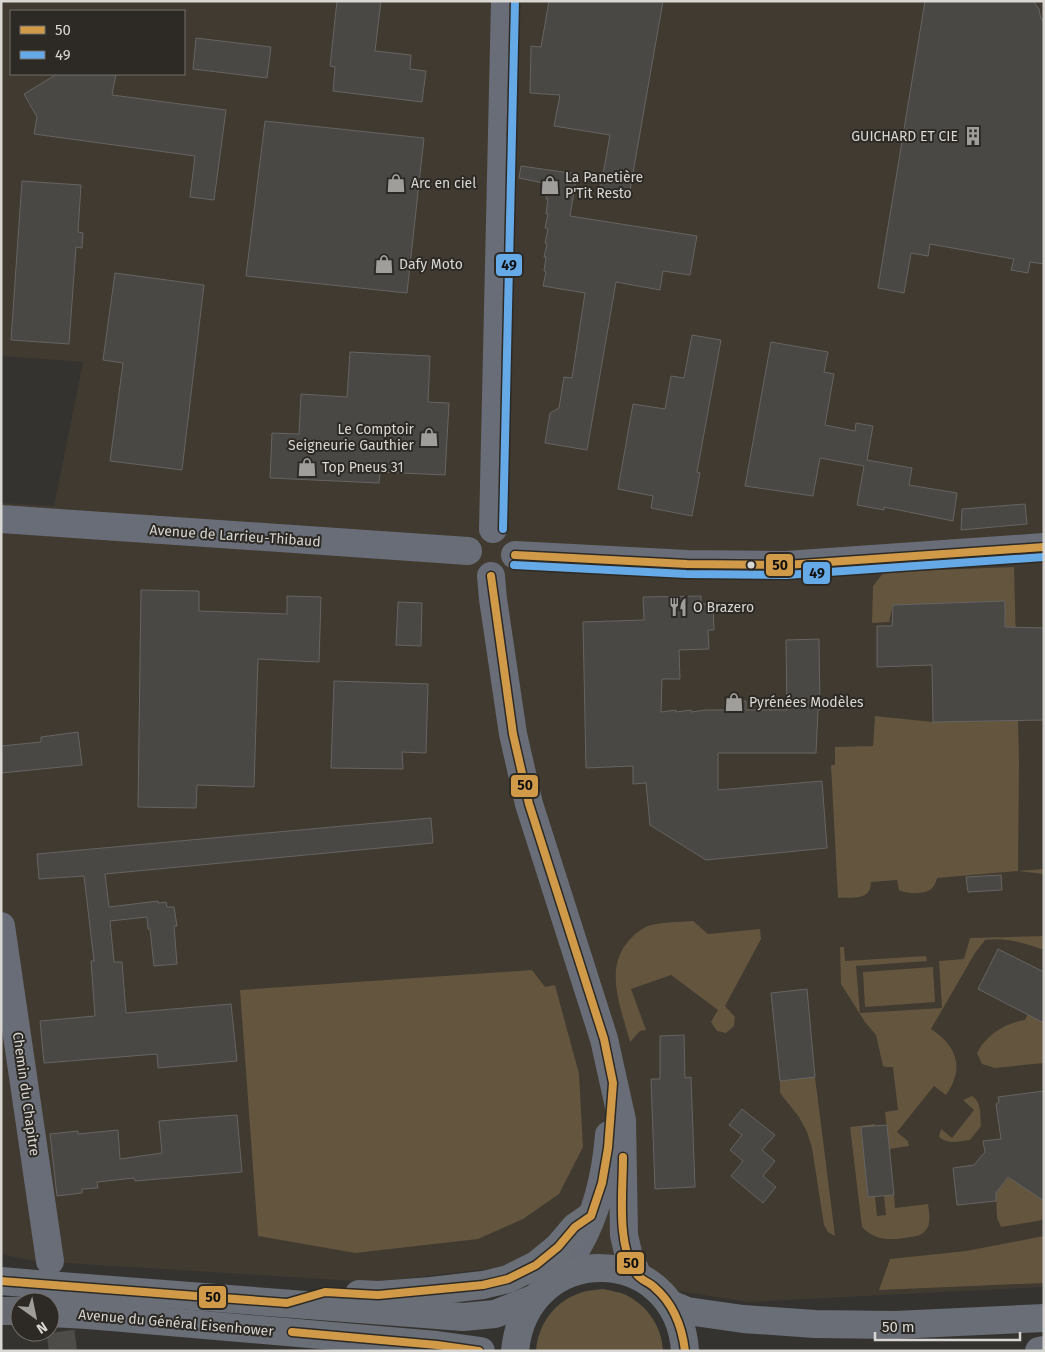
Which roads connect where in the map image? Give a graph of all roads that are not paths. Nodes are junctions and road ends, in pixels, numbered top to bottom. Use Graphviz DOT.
graph roads {
  1 [pos="505,1"];
  2 [pos="1,519"];
  3 [pos="493,529"];
  4 [pos="1044,547"];
  5 [pos="468,551"];
  6 [pos="515,555"];
  7 [pos="491,576"];
  8 [pos="1,926"];
  9 [pos="613,1084"];
  10 [pos="591,1216"];
  11 [pos="50,1261"];
  12 [pos="638,1276"];
  13 [pos="542,1291"];
  14 [pos="51,1292"];
  15 [pos="10,1302"];
  16 [pos="287,1304"];
  17 [pos="670,1304"];
  18 [pos="1,1312"];
  19 [pos="60,1314"];
  20 [pos="1044,1318"];
  21 [pos="1044,1350"];
  22 [pos="481,1351"];
  23 [pos="515,1351"];
  24 [pos="685,1351"];
  25 [pos="1038,1351"];
  1 -- 3 [label="street"];
  2 -- 5 [label="street, Avenue de Larrieu-Thibaud"];
  3 -- 5 [label="street"];
  3 -- 6 [label="street"];
  4 -- 6 [label="street"];
  5 -- 7 [label="street"];
  6 -- 7 [label="street"];
  7 -- 9 [label="street"];
  8 -- 11 [label="street, Chemin du Chapitre"];
  9 -- 10 [label="street"];
  9 -- 12 [label="street"];
  10 -- 13 [label="street"];
  10 -- 16 [label="main road"];
  12 -- 13 [label="main road, Avenue du Général Eisenhower"];
  12 -- 17 [label="main road"];
  13 -- 16 [label="main road, Avenue du Général Eisenhower"];
  13 -- 23 [label="main road"];
  14 -- 16 [label="main road, Avenue du Général Eisenhower, bridge"];
  15 -- 18 [label="highway"];
  17 -- 20 [label="main road"];
  17 -- 24 [label="main road"];
  19 -- 22 [label="main road, Avenue du Général Eisenhower, bridge"];
  21 -- 25 [label="main road"];
}
